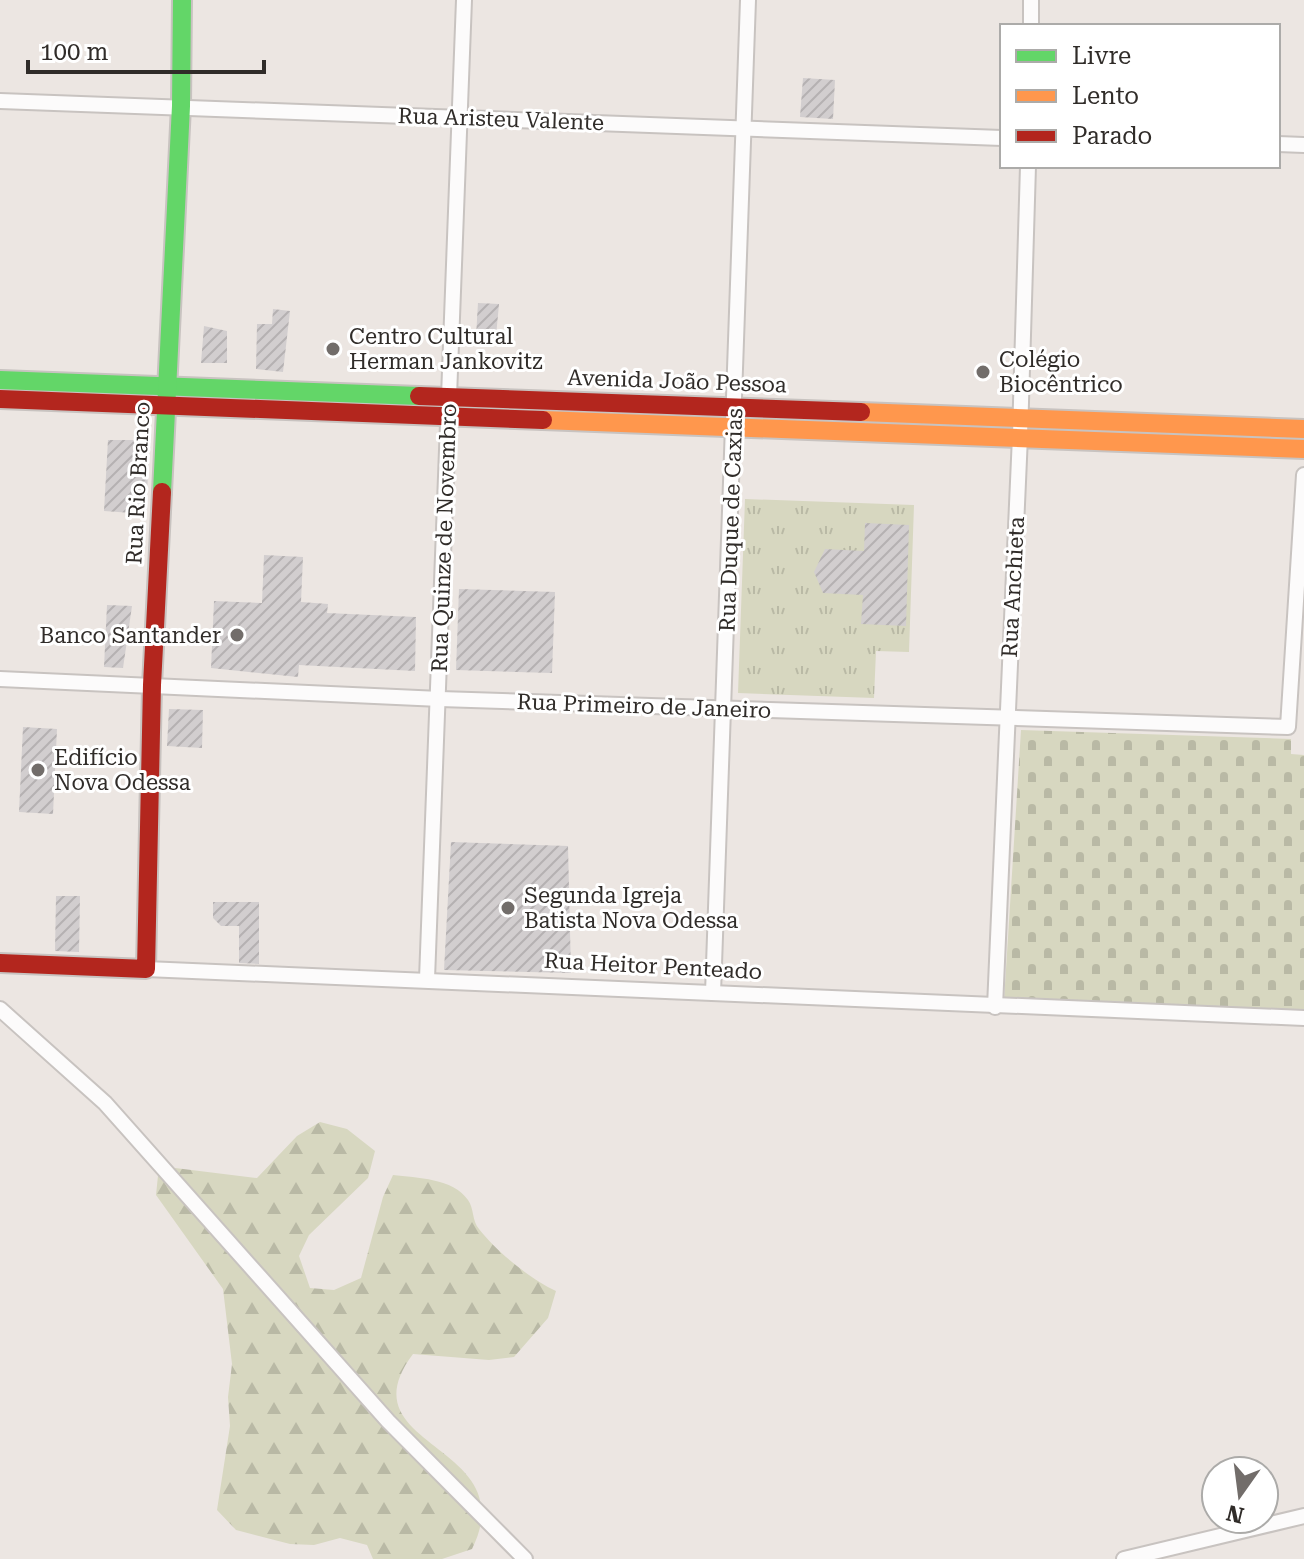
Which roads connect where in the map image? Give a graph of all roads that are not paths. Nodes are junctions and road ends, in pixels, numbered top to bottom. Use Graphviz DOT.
graph roads {
  1 [pos="182,0"];
  2 [pos="464,0"];
  3 [pos="748,0"];
  4 [pos="1031,0"];
  5 [pos="1031,24"];
  6 [pos="0,101"];
  7 [pos="181,106"];
  8 [pos="460,118"];
  9 [pos="745,126"];
  10 [pos="1000,138"];
  11 [pos="1280,144"];
  12 [pos="1304,145"];
  13 [pos="1028,168"];
  14 [pos="0,380"];
  15 [pos="100,394"];
  16 [pos="372,394"];
  17 [pos="449,396"];
  18 [pos="167,397"];
  19 [pos="512,398"];
  20 [pos="0,399"];
  21 [pos="305,401"];
  22 [pos="590,401"];
  23 [pos="371,413"];
  24 [pos="667,414"];
  25 [pos="448,415"];
  26 [pos="736,416"];
  27 [pos="511,418"];
  28 [pos="589,420"];
  29 [pos="1020,428"];
  30 [pos="1304,429"];
  31 [pos="1219,436"];
  32 [pos="1304,449"];
  33 [pos="1304,475"];
  34 [pos="0,679"];
  35 [pos="152,685"];
  36 [pos="440,699"];
  37 [pos="724,709"];
  38 [pos="1006,718"];
  39 [pos="9,963"];
  40 [pos="146,969"];
  41 [pos="427,979"];
  42 [pos="0,980"];
  43 [pos="713,993"];
  44 [pos="995,1007"];
  45 [pos="0,1009"];
  46 [pos="1304,1018"];
  47 [pos="1304,1516"];
  48 [pos="525,1559"];
  49 [pos="1124,1559"];
  1 -- 7 [label="main road, Rua Rio Branco"];
  2 -- 8 [label="street, Rua Quinze de Novembro"];
  3 -- 9 [label="street, Rua Duque de Caxias"];
  4 -- 5 [label="street"];
  6 -- 7 [label="street, Rua Aristeu Valente"];
  7 -- 8 [label="street, Rua Aristeu Valente"];
  7 -- 18 [label="main road, Rua Rio Branco"];
  8 -- 9 [label="street, Rua Aristeu Valente"];
  8 -- 17 [label="street, Rua Quinze de Novembro"];
  9 -- 10 [label="street, Rua Aristeu Valente"];
  9 -- 26 [label="street, Rua Duque de Caxias"];
  11 -- 12 [label="street"];
  13 -- 29 [label="street, Rua Anchieta"];
  14 -- 15 [label="main road, Avenida João Pessoa"];
  15 -- 18 [label="main road, Avenida João Pessoa"];
  15 -- 20 [label="main road, Avenida João Pessoa"];
  16 -- 17 [label="main road, Avenida João Pessoa"];
  16 -- 21 [label="main road, Avenida João Pessoa"];
  16 -- 23 [label="main road"];
  17 -- 19 [label="main road, Avenida João Pessoa"];
  17 -- 25 [label="street, Rua Quinze de Novembro"];
  18 -- 21 [label="main road, Avenida João Pessoa"];
  18 -- 35 [label="main road, Rua Rio Branco"];
  19 -- 22 [label="main road, Avenida João Pessoa"];
  19 -- 27 [label="main road"];
  21 -- 23 [label="main road, Avenida João Pessoa"];
  22 -- 24 [label="main road, Avenida João Pessoa"];
  22 -- 28 [label="main road"];
  23 -- 25 [label="main road, Avenida João Pessoa"];
  24 -- 26 [label="main road, Avenida João Pessoa"];
  24 -- 28 [label="main road, Avenida João Pessoa"];
  25 -- 27 [label="main road, Avenida João Pessoa"];
  25 -- 36 [label="street, Rua Quinze de Novembro"];
  26 -- 29 [label="main road, Avenida João Pessoa"];
  26 -- 37 [label="street, Rua Duque de Caxias"];
  27 -- 28 [label="main road, Avenida João Pessoa"];
  29 -- 31 [label="main road, Avenida João Pessoa"];
  29 -- 38 [label="street, Rua Anchieta"];
  30 -- 31 [label="main road, Avenida João Pessoa"];
  31 -- 32 [label="main road, Avenida João Pessoa"];
  33 -- 38 [label="street, Rua Primeiro de Janeiro"];
  34 -- 35 [label="street, Rua Primeiro de Janeiro"];
  35 -- 36 [label="street, Rua Primeiro de Janeiro"];
  35 -- 40 [label="main road, Rua Rio Branco"];
  36 -- 37 [label="street, Rua Primeiro de Janeiro"];
  36 -- 41 [label="street, Rua Quinze de Novembro"];
  37 -- 38 [label="street, Rua Primeiro de Janeiro"];
  37 -- 43 [label="street, Rua Duque de Caxias"];
  38 -- 44 [label="street, Rua Anchieta"];
  39 -- 40 [label="main road, Rua Heitor Penteado"];
  39 -- 42 [label="main road"];
  40 -- 41 [label="street, Rua Heitor Penteado"];
  41 -- 43 [label="street, Rua Heitor Penteado"];
  43 -- 44 [label="street, Rua Heitor Penteado"];
  44 -- 46 [label="street, Rua Heitor Penteado"];
  45 -- 48 [label="street"];
  47 -- 49 [label="street"];
}
